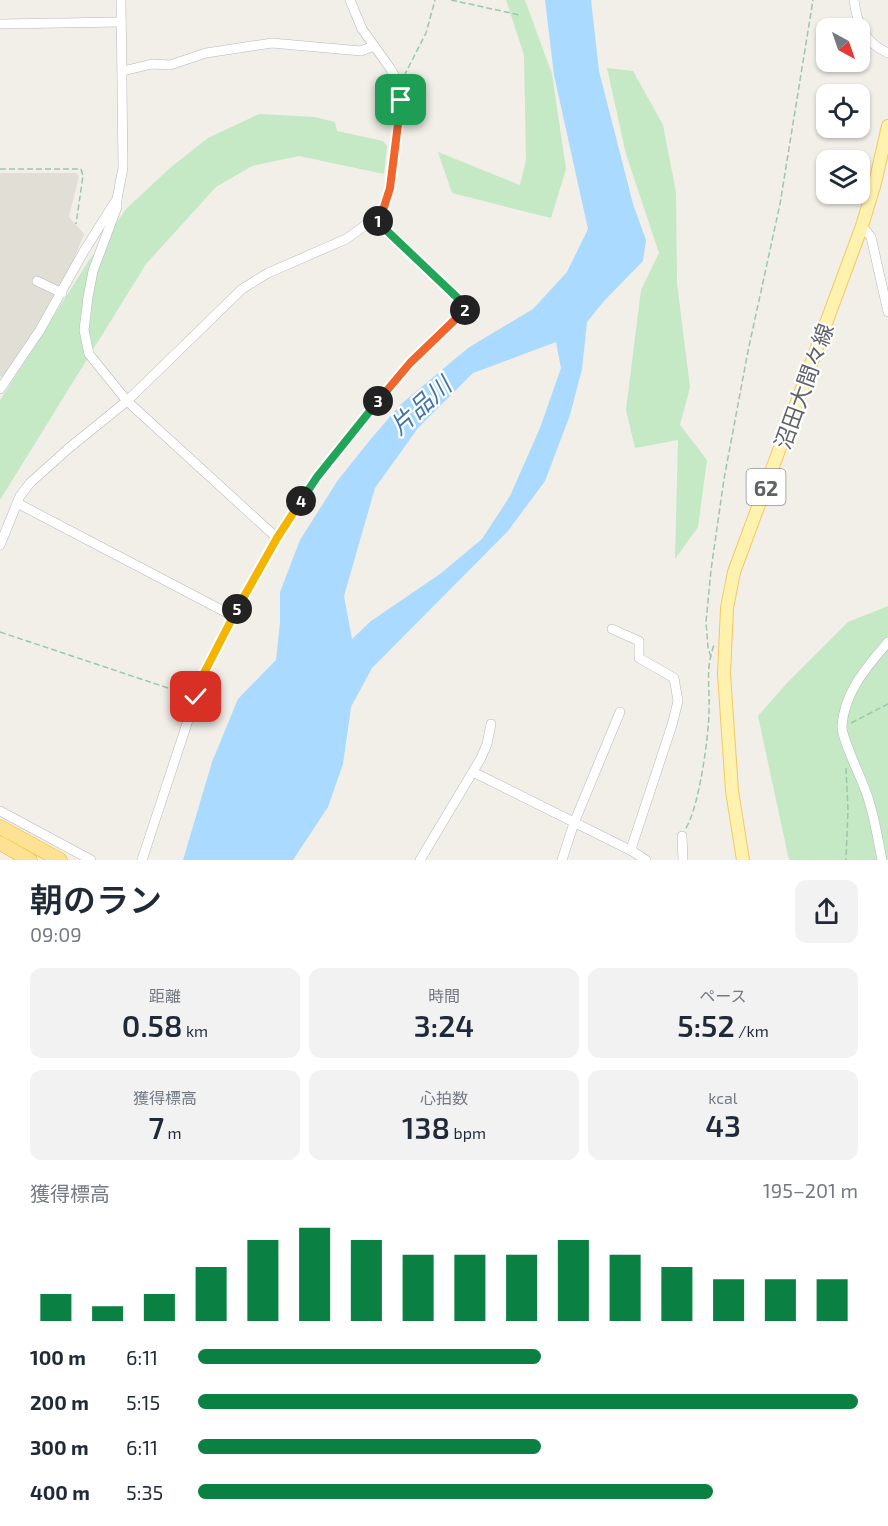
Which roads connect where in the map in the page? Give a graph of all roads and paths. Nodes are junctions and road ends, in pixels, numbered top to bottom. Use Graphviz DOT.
graph roads {
  1 [pos="121,0"];
  2 [pos="350,0"];
  3 [pos="435,0"];
  4 [pos="452,0"];
  5 [pos="813,0"];
  6 [pos="854,0"];
  7 [pos="520,15"];
  8 [pos="121,22"];
  9 [pos="0,24"];
  10 [pos="374,46"];
  11 [pos="888,53"];
  12 [pos="123,71"];
  13 [pos="397,80"];
  14 [pos="888,126"];
  15 [pos="0,169"];
  16 [pos="117,199"];
  17 [pos="375,217"];
  18 [pos="76,224"];
  19 [pos="862,226"];
  20 [pos="37,281"];
  21 [pos="62,293"];
  22 [pos="888,312"];
  23 [pos="0,389"];
  24 [pos="128,401"];
  25 [pos="17,502"];
  26 [pos="277,538"];
  27 [pos="0,545"];
  28 [pos="233,616"];
  29 [pos="612,629"];
  30 [pos="725,631"];
  31 [pos="0,632"];
  32 [pos="888,642"];
  33 [pos="711,657"];
  34 [pos="196,697"];
  35 [pos="888,704"];
  36 [pos="620,712"];
  37 [pos="491,724"];
  38 [pos="842,728"];
  39 [pos="846,766"];
  40 [pos="473,772"];
  41 [pos="0,811"];
  42 [pos="574,824"];
  43 [pos="0,827"];
  44 [pos="682,836"];
  45 [pos="0,843"];
  46 [pos="632,851"];
  47 [pos="30,860"];
  48 [pos="60,860"];
  49 [pos="91,860"];
  50 [pos="142,860"];
  51 [pos="420,860"];
  52 [pos="562,860"];
  53 [pos="646,860"];
  54 [pos="683,860"];
  55 [pos="743,860"];
  56 [pos="846,860"];
  57 [pos="882,860"];
  1 -- 8 [label="street"];
  2 -- 10 [label="street"];
  3 -- 13 [label="path"];
  4 -- 7 [label="path"];
  5 -- 33 [label="path"];
  6 -- 11 [label="street"];
  8 -- 9 [label="street"];
  8 -- 12 [label="street"];
  10 -- 12 [label="street"];
  10 -- 13 [label="street"];
  12 -- 16 [label="street"];
  13 -- 17 [label="street"];
  14 -- 19 [label="main road, 沼田大間々線 / 62"];
  15 -- 18 [label="path"];
  16 -- 21 [label="street"];
  16 -- 24 [label="street"];
  17 -- 24 [label="street"];
  17 -- 26 [label="street"];
  19 -- 22 [label="street"];
  19 -- 30 [label="main road, 沼田大間々線 / 62"];
  20 -- 21 [label="street"];
  21 -- 23 [label="street"];
  24 -- 25 [label="street"];
  24 -- 26 [label="street"];
  25 -- 27 [label="street"];
  25 -- 28 [label="street"];
  26 -- 28 [label="street"];
  28 -- 34 [label="street"];
  29 -- 46 [label="street"];
  30 -- 33 [label="path"];
  30 -- 55 [label="main road, 沼田大間々線 / 62"];
  31 -- 34 [label="path"];
  32 -- 38 [label="street"];
  33 -- 44 [label="path"];
  34 -- 50 [label="street"];
  35 -- 38 [label="path"];
  36 -- 42 [label="street"];
  37 -- 40 [label="street"];
  38 -- 57 [label="street"];
  39 -- 56 [label="path"];
  40 -- 42 [label="street"];
  40 -- 51 [label="street"];
  41 -- 49 [label="street"];
  42 -- 46 [label="street"];
  42 -- 52 [label="street"];
  43 -- 48 [label="highway"];
  44 -- 54 [label="street"];
  45 -- 47 [label="highway"];
  46 -- 53 [label="street"];
}
